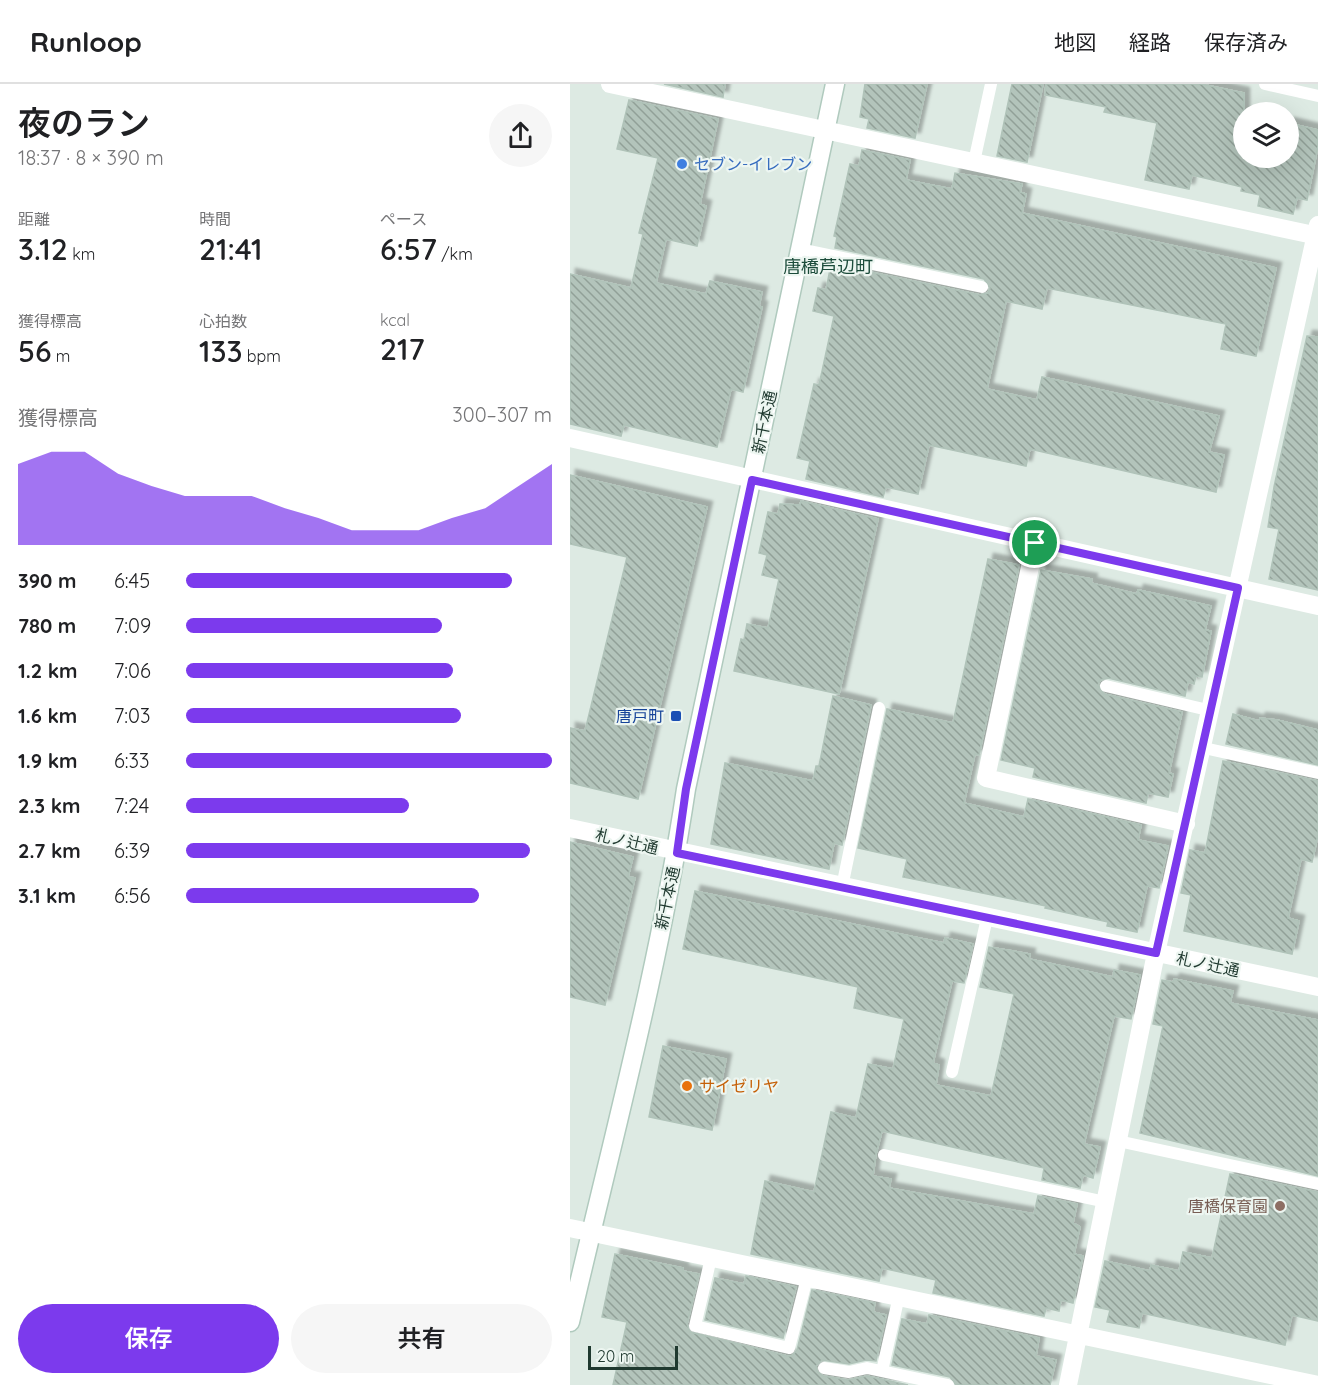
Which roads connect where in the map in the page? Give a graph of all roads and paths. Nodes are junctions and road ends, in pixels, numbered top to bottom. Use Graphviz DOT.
graph roads {
  1 [pos="834,84"];
  2 [pos="991,84"];
  3 [pos="1265,84"];
  4 [pos="618,85"];
  5 [pos="1318,96"];
  6 [pos="825,130"];
  7 [pos="974,162"];
  8 [pos="1317,232"];
  9 [pos="800,249"];
  10 [pos="982,287"];
  11 [pos="570,438"];
  12 [pos="752,480"];
  13 [pos="1035,543"];
  14 [pos="1238,588"];
  15 [pos="1318,606"];
  16 [pos="1106,686"];
  17 [pos="879,708"];
  18 [pos="1212,711"];
  19 [pos="1204,748"];
  20 [pos="1318,773"];
  21 [pos="1186,824"];
  22 [pos="570,828"];
  23 [pos="677,853"];
  24 [pos="842,887"];
  25 [pos="987,918"];
  26 [pos="1156,953"];
  27 [pos="1318,987"];
  28 [pos="952,1072"];
  29 [pos="1118,1141"];
  30 [pos="884,1155"];
  31 [pos="1318,1184"];
  32 [pos="1106,1202"];
  33 [pos="570,1228"];
  34 [pos="590,1232"];
  35 [pos="711,1258"];
  36 [pos="807,1278"];
  37 [pos="899,1296"];
  38 [pos="570,1322"];
  39 [pos="1079,1334"];
  40 [pos="824,1368"];
  41 [pos="882,1371"];
  42 [pos="948,1385"];
  43 [pos="1068,1385"];
  44 [pos="1318,1385"];
  1 -- 6 [label="street, 新千本通"];
  2 -- 7 [label="lane"];
  3 -- 5 [label="lane"];
  4 -- 6 [label="street"];
  6 -- 7 [label="street"];
  6 -- 9 [label="street, 新千本通"];
  7 -- 8 [label="street"];
  8 -- 14 [label="street"];
  9 -- 10 [label="lane"];
  9 -- 12 [label="street, 新千本通"];
  11 -- 12 [label="street"];
  12 -- 13 [label="street"];
  12 -- 23 [label="street, 新千本通"];
  13 -- 14 [label="street"];
  13 -- 21 [label="street"];
  14 -- 15 [label="street"];
  14 -- 18 [label="street"];
  16 -- 18 [label="lane"];
  17 -- 24 [label="lane"];
  18 -- 19 [label="street"];
  19 -- 20 [label="lane"];
  19 -- 21 [label="street"];
  21 -- 26 [label="street"];
  22 -- 23 [label="street, 札ノ辻通"];
  23 -- 24 [label="street, 札ノ辻通"];
  23 -- 34 [label="street, 新千本通"];
  24 -- 25 [label="street, 札ノ辻通"];
  25 -- 26 [label="street, 札ノ辻通"];
  25 -- 28 [label="lane"];
  26 -- 27 [label="street, 札ノ辻通"];
  26 -- 29 [label="street"];
  29 -- 31 [label="lane"];
  29 -- 32 [label="street"];
  30 -- 32 [label="lane"];
  32 -- 39 [label="street"];
  33 -- 34 [label="street"];
  34 -- 35 [label="street"];
  34 -- 38 [label="street, 新千本通"];
  35 -- 36 [label="street"];
  35 -- 36 [label="lane"];
  36 -- 37 [label="street"];
  37 -- 39 [label="street"];
  37 -- 41 [label="lane"];
  39 -- 43 [label="street"];
  39 -- 44 [label="street"];
  40 -- 41 [label="lane"];
  41 -- 42 [label="lane"];
}
